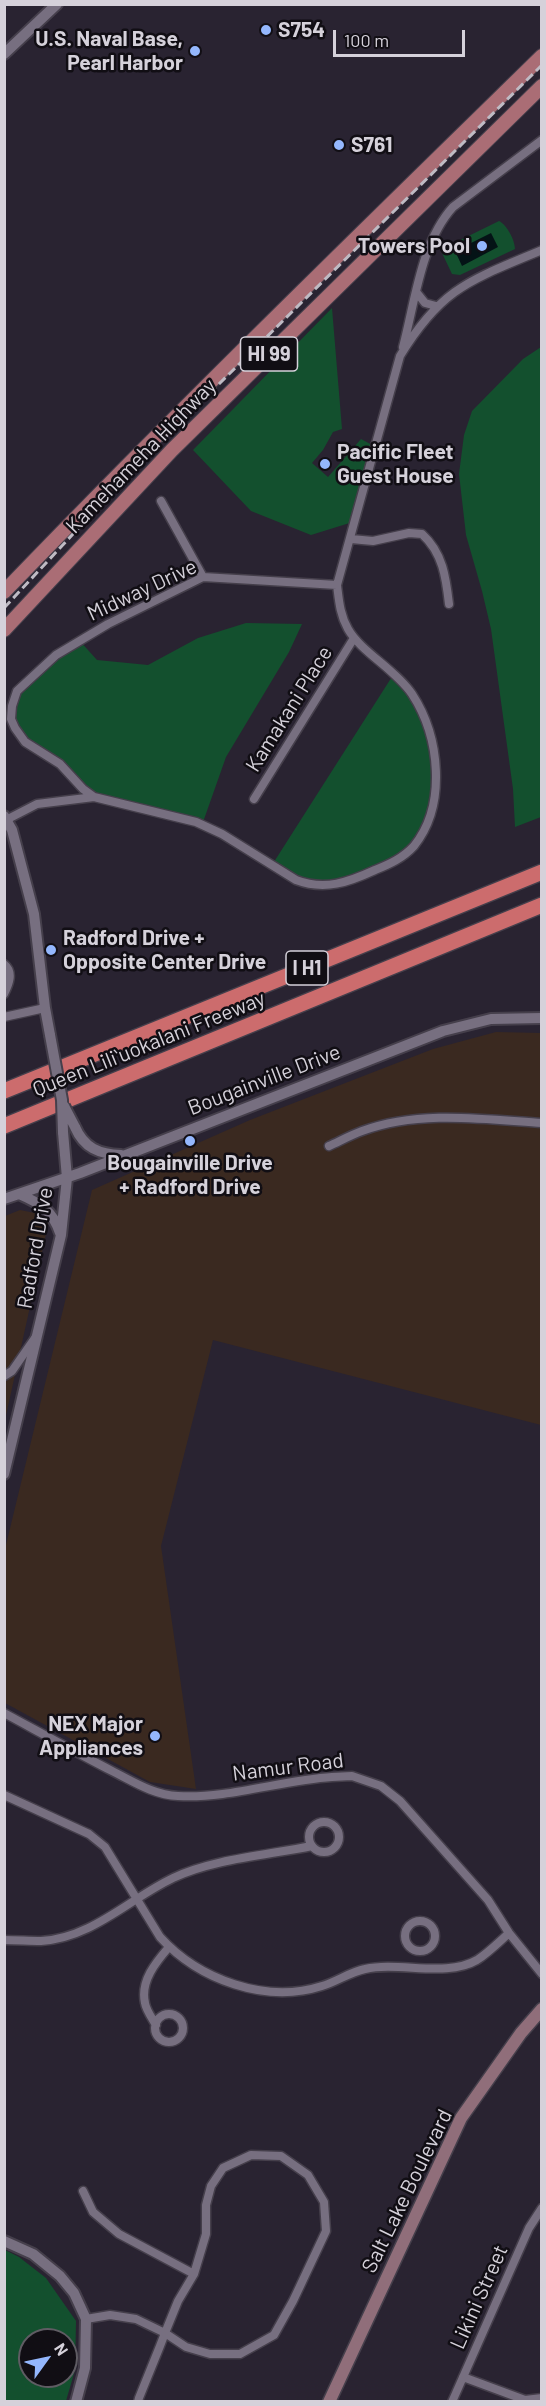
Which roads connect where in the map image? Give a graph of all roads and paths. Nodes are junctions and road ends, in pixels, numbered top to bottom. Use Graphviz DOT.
graph roads {
  1 [pos="57,4"];
  2 [pos="4,54"];
  3 [pos="542,56"];
  4 [pos="542,86"];
  5 [pos="542,140"];
  6 [pos="542,250"];
  7 [pos="417,293"];
  8 [pos="436,306"];
  9 [pos="400,356"];
  10 [pos="161,501"];
  11 [pos="351,539"];
  12 [pos="203,577"];
  13 [pos="338,585"];
  14 [pos="4,592"];
  15 [pos="449,604"];
  16 [pos="4,630"];
  17 [pos="354,638"];
  18 [pos="94,797"];
  19 [pos="254,799"];
  20 [pos="5,818"];
  21 [pos="542,873"];
  22 [pos="542,905"];
  23 [pos="4,964"];
  24 [pos="4,994"];
  25 [pos="45,1008"];
  26 [pos="4,1017"];
  27 [pos="541,1018"];
  28 [pos="72,1063"];
  29 [pos="4,1085"];
  30 [pos="4,1091"];
  31 [pos="62,1100"];
  32 [pos="542,1123"];
  33 [pos="4,1127"];
  34 [pos="329,1146"];
  35 [pos="125,1155"];
  36 [pos="67,1178"];
  37 [pos="19,1194"];
  38 [pos="4,1199"];
  39 [pos="61,1235"];
  40 [pos="38,1333"];
  41 [pos="4,1376"];
  42 [pos="4,1474"];
  43 [pos="4,1713"];
  44 [pos="4,1795"];
  45 [pos="312,1846"];
  46 [pos="137,1899"];
  47 [pos="508,1933"];
  48 [pos="4,1940"];
  49 [pos="169,1947"];
  50 [pos="420,1951"];
  51 [pos="420,1967"];
  52 [pos="542,1974"];
  53 [pos="542,2009"];
  54 [pos="156,2025"];
  55 [pos="83,2191"];
  56 [pos="542,2208"];
  57 [pos="4,2241"];
  58 [pos="194,2274"];
  59 [pos="86,2319"];
  60 [pos="165,2333"];
  61 [pos="463,2377"];
  62 [pos="542,2397"];
  63 [pos="76,2402"];
  64 [pos="138,2402"];
  65 [pos="328,2402"];
  66 [pos="452,2402"];
  1 -- 2 [label="street"];
  3 -- 14 [label="main road, Kamehameha Highway / HI 99"];
  4 -- 16 [label="main road, Kamehameha Highway / HI 99"];
  5 -- 7 [label="street"];
  6 -- 8 [label="street"];
  7 -- 8 [label="street"];
  7 -- 9 [label="street"];
  8 -- 9 [label="street"];
  9 -- 11 [label="street"];
  10 -- 12 [label="street"];
  11 -- 13 [label="street"];
  11 -- 15 [label="street"];
  12 -- 13 [label="street, Midway Drive"];
  12 -- 18 [label="street, Midway Drive"];
  13 -- 17 [label="street"];
  17 -- 18 [label="street"];
  17 -- 19 [label="street, Kamakani Place"];
  18 -- 20 [label="street"];
  20 -- 25 [label="street, Radford Drive"];
  21 -- 28 [label="highway, Queen Liliʻuokalani Freeway / I H1"];
  22 -- 33 [label="highway, Queen Liliʻuokalani Freeway / I H1"];
  23 -- 24 [label="street"];
  25 -- 26 [label="street"];
  25 -- 31 [label="street, Radford Drive, bridge"];
  27 -- 35 [label="street, Bougainville Drive"];
  28 -- 29 [label="highway"];
  28 -- 30 [label="highway, Queen Liliʻuokalani Freeway / I H1"];
  31 -- 35 [label="street, bridge"];
  31 -- 36 [label="street, Radford Drive, bridge"];
  32 -- 34 [label="street"];
  35 -- 36 [label="street, Bougainville Drive"];
  36 -- 37 [label="street, Bougainville Drive"];
  36 -- 39 [label="street, Radford Drive"];
  37 -- 38 [label="street, Bougainville Drive"];
  37 -- 39 [label="street"];
  39 -- 40 [label="street, Radford Drive"];
  40 -- 41 [label="street"];
  40 -- 42 [label="street, Radford Drive"];
  43 -- 47 [label="street, Namur Road"];
  44 -- 46 [label="street"];
  45 -- 46 [label="street"];
  46 -- 48 [label="street"];
  46 -- 49 [label="street"];
  47 -- 51 [label="street"];
  47 -- 52 [label="street, Namur Road"];
  49 -- 51 [label="street"];
  49 -- 54 [label="street"];
  50 -- 51 [label="street"];
  53 -- 65 [label="main road, Salt Lake Boulevard"];
  55 -- 58 [label="street"];
  56 -- 61 [label="street, Likini Street"];
  57 -- 59 [label="street"];
  58 -- 60 [label="street"];
  58 -- 60 [label="street"];
  59 -- 60 [label="street"];
  59 -- 63 [label="street"];
  60 -- 64 [label="street"];
  61 -- 62 [label="street"];
  61 -- 66 [label="street, Likini Street"];
}
